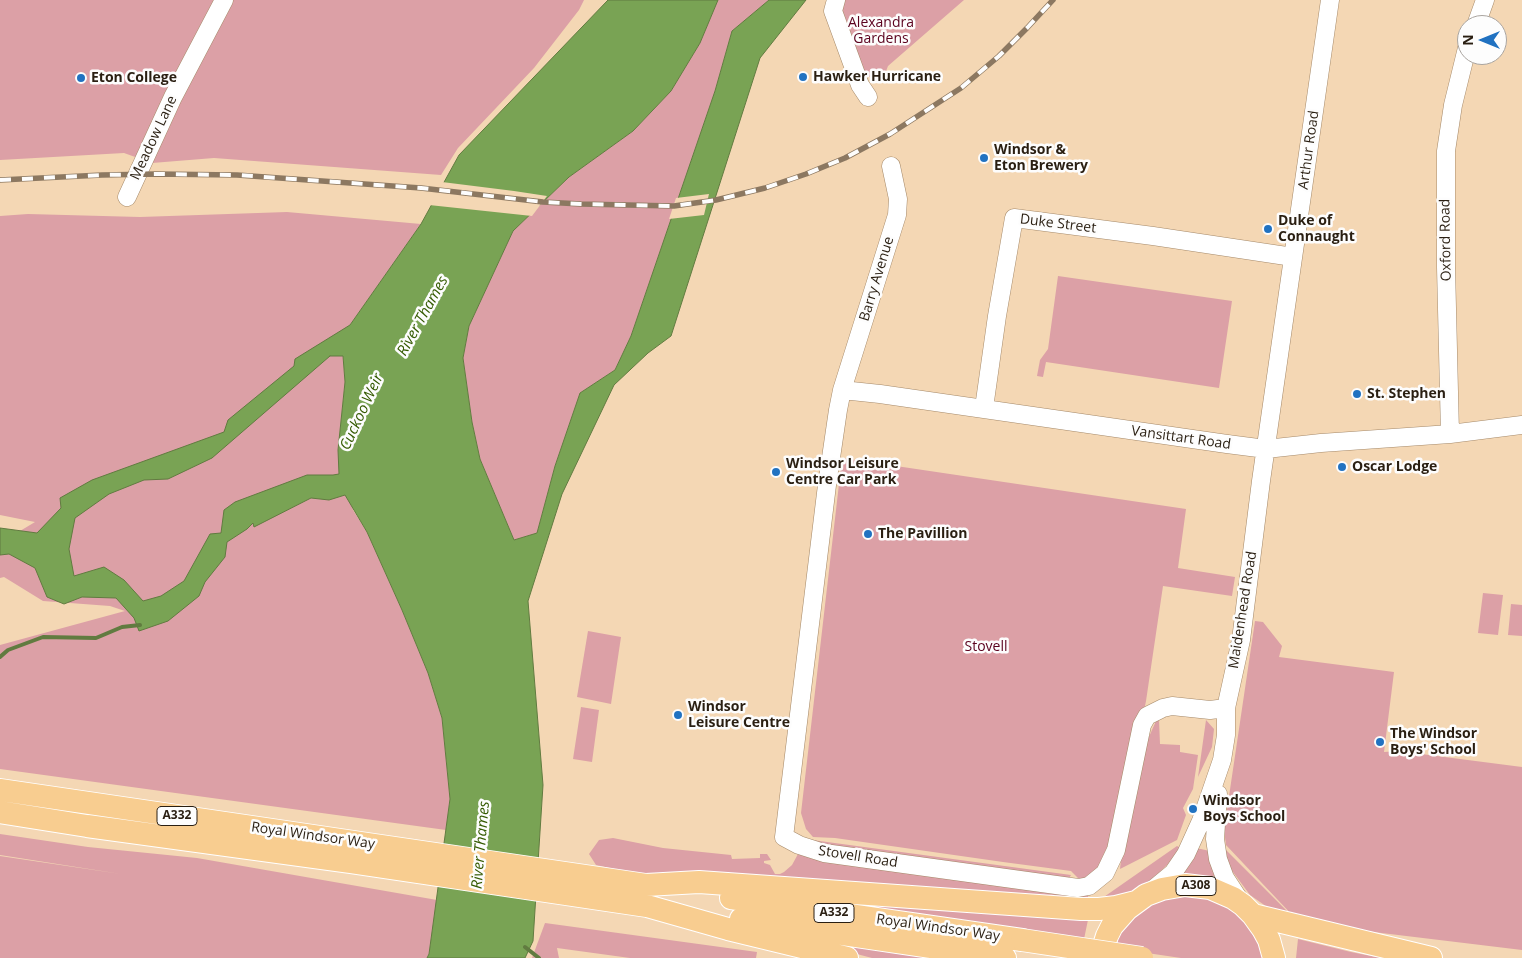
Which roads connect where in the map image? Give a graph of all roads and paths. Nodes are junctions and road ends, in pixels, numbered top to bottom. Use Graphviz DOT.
graph roads {
  1 [pos="224,0"];
  2 [pos="836,0"];
  3 [pos="1330,0"];
  4 [pos="1485,0"];
  5 [pos="1480,15"];
  6 [pos="1463,65"];
  7 [pos="868,98"];
  8 [pos="891,166"];
  9 [pos="127,197"];
  10 [pos="1293,257"];
  11 [pos="842,390"];
  12 [pos="984,408"];
  13 [pos="1522,425"];
  14 [pos="1450,434"];
  15 [pos="1266,449"];
  16 [pos="1226,708"];
  17 [pos="1219,771"];
  18 [pos="0,790"];
  19 [pos="0,812"];
  20 [pos="352,852"];
  21 [pos="636,894"];
  22 [pos="1141,898"];
  23 [pos="1248,910"];
  24 [pos="847,958"];
  25 [pos="1005,958"];
  26 [pos="1100,958"];
  27 [pos="1142,958"];
  28 [pos="1274,958"];
  29 [pos="1431,958"];
  1 -- 9 [label="street, Meadow Lane"];
  2 -- 7 [label="street"];
  3 -- 10 [label="street, Arthur Road"];
  4 -- 5 [label="street"];
  6 -- 14 [label="street, Oxford Road"];
  8 -- 11 [label="street, Barry Avenue"];
  10 -- 12 [label="street, Duke Street"];
  10 -- 15 [label="street, Arthur Road"];
  11 -- 12 [label="street, Vansittart Road"];
  11 -- 16 [label="street, Stovell Road"];
  12 -- 15 [label="street, Vansittart Road"];
  13 -- 14 [label="street, Vansittart Road"];
  14 -- 15 [label="street, Vansittart Road"];
  15 -- 16 [label="street, Maidenhead Road"];
  16 -- 17 [label="street, Maidenhead Road"];
  17 -- 22 [label="street, Maidenhead Road"];
  17 -- 23 [label="street, Maidenhead Road"];
  18 -- 20 [label="main road, Royal Windsor Way / A332"];
  19 -- 20 [label="main road, Royal Windsor Way / A332"];
  20 -- 21 [label="main road, Royal Windsor Way / A332"];
  21 -- 22 [label="main road"];
  21 -- 24 [label="main road"];
  21 -- 25 [label="main road, Royal Windsor Way / A332"];
  21 -- 27 [label="main road, Royal Windsor Way / A332, bridge"];
  22 -- 23 [label="main road, A308"];
  22 -- 26 [label="main road, A308"];
  23 -- 28 [label="main road, A308"];
  23 -- 29 [label="main road"];
}
